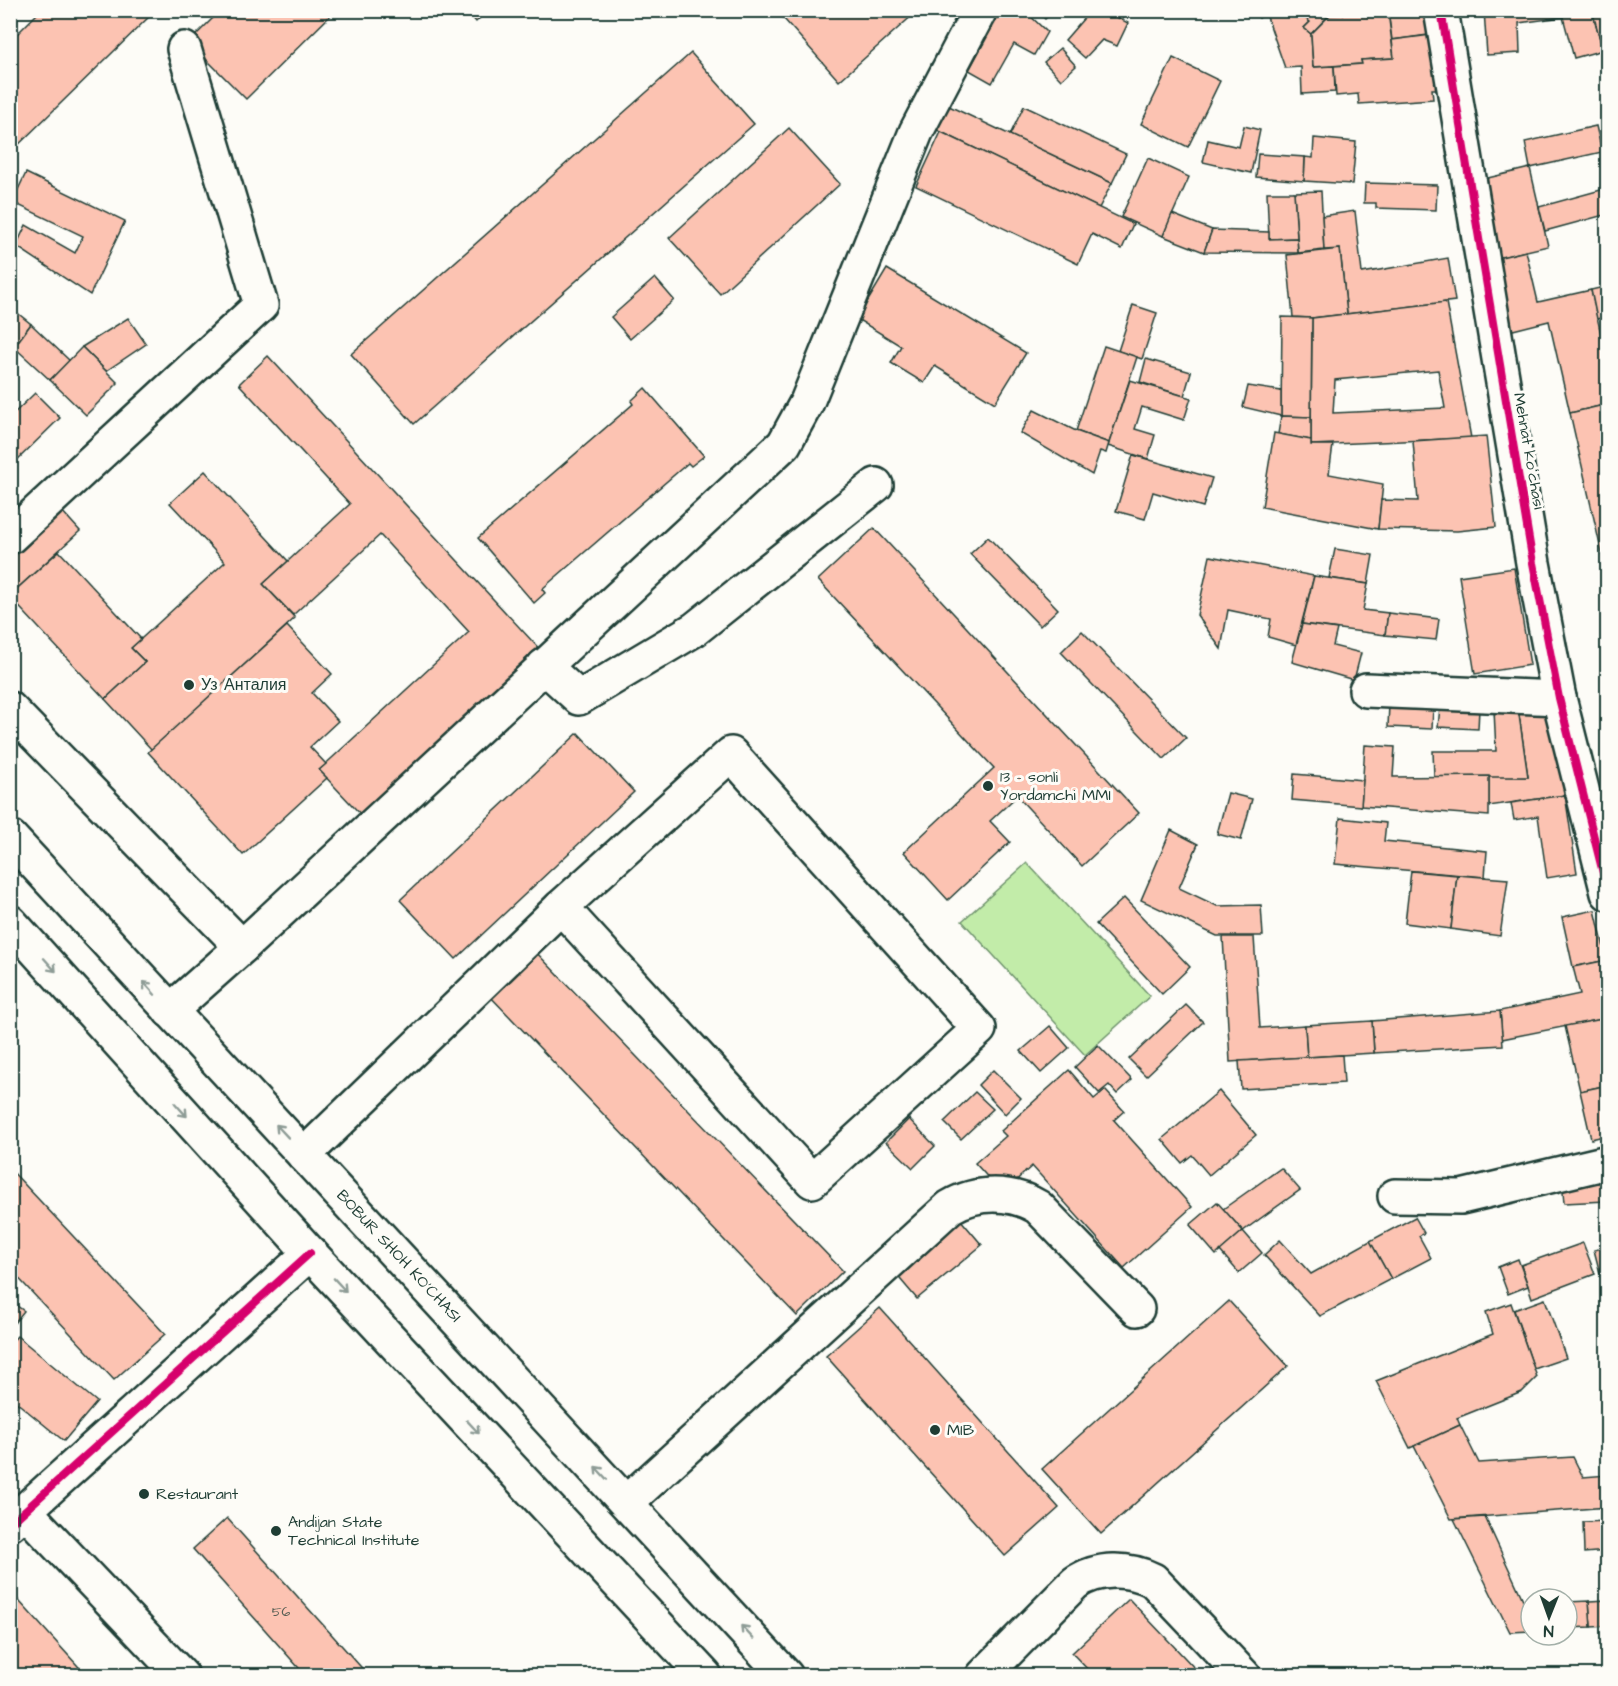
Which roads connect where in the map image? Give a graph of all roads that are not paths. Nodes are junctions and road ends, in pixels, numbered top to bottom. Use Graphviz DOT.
graph roads {
  1 [pos="980,10"];
  2 [pos="1441,10"];
  3 [pos="184,49"];
  4 [pos="876,485"];
  5 [pos="10,537"];
  6 [pos="544,666"];
  7 [pos="1366,690"];
  8 [pos="1559,698"];
  9 [pos="10,709"];
  10 [pos="10,837"];
  11 [pos="1608,893"];
  12 [pos="561,907"];
  13 [pos="10,922"];
  14 [pos="242,947"];
  15 [pos="170,1011"];
  16 [pos="304,1155"];
  17 [pos="1608,1162"];
  18 [pos="1395,1196"];
  19 [pos="310,1253"];
  20 [pos="1137,1309"];
  21 [pos="627,1502"];
  22 [pos="18,1518"];
  23 [pos="182,1676"];
  24 [pos="705,1676"];
  25 [pos="786,1676"];
  26 [pos="983,1676"];
  27 [pos="1244,1676"];
  1 -- 6 [label="main road"];
  2 -- 8 [label="main road, Mehnat koʻchasi"];
  3 -- 5 [label="main road"];
  4 -- 6 [label="main road"];
  6 -- 14 [label="main road"];
  7 -- 8 [label="main road"];
  8 -- 11 [label="main road, Mehnat koʻchasi"];
  9 -- 14 [label="main road"];
  15 -- 10 [label="main road, BOBUR SHOH KO'CHASI, one-way"];
  12 -- 12 [label="main road"];
  12 -- 16 [label="main road"];
  13 -- 19 [label="main road, one-way"];
  14 -- 15 [label="main road"];
  16 -- 15 [label="main road, BOBUR SHOH KO'CHASI, one-way"];
  21 -- 16 [label="main road, BOBUR SHOH KO'CHASI, one-way"];
  17 -- 18 [label="main road"];
  19 -- 22 [label="main road"];
  19 -- 24 [label="main road, one-way"];
  20 -- 21 [label="main road"];
  25 -- 21 [label="main road, BOBUR SHOH KO'CHASI, one-way"];
  22 -- 23 [label="main road"];
  26 -- 27 [label="main road"];
}
